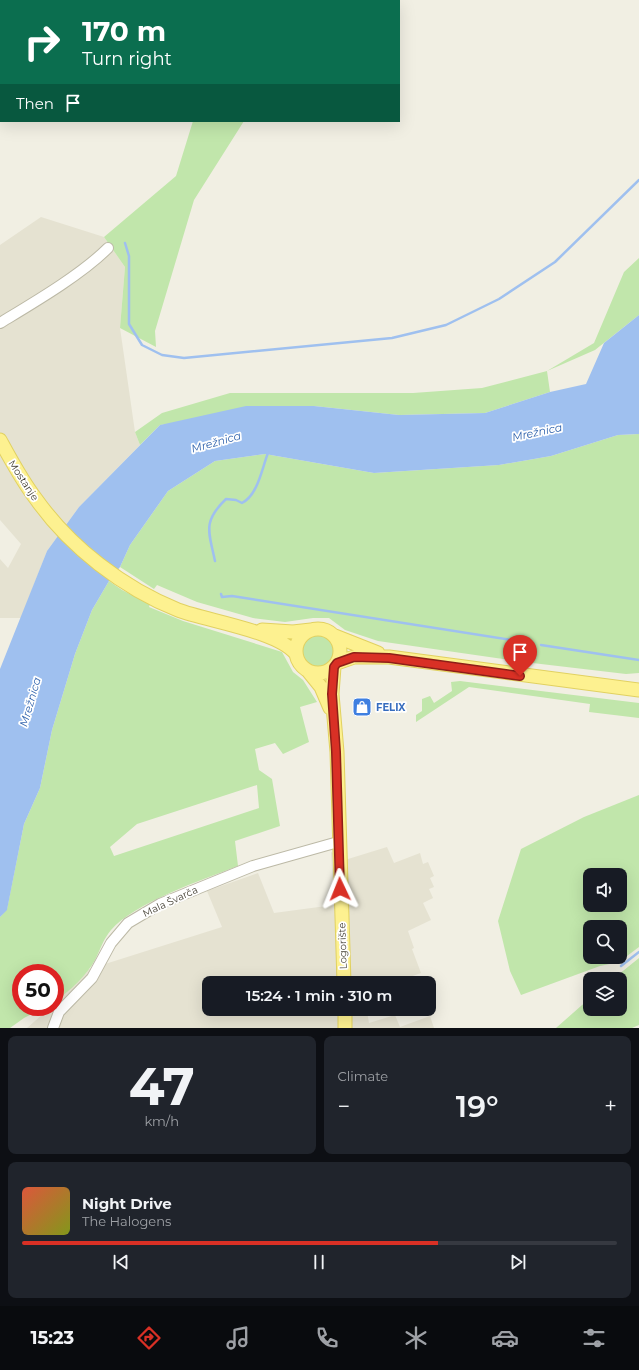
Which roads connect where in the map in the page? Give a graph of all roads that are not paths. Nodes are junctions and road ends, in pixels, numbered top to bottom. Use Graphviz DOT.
graph roads {
  1 [pos="108,248"];
  2 [pos="0,323"];
  3 [pos="0,440"];
  4 [pos="243,629"];
  5 [pos="312,630"];
  6 [pos="335,636"];
  7 [pos="296,654"];
  8 [pos="389,658"];
  9 [pos="336,665"];
  10 [pos="308,671"];
  11 [pos="639,690"];
  12 [pos="333,717"];
  13 [pos="338,842"];
  14 [pos="344,976"];
  15 [pos="345,1016"];
  16 [pos="53,1028"];
  17 [pos="345,1028"];
  1 -- 2 [label="street"];
  3 -- 4 [label="main road, Mostanje"];
  4 -- 5 [label="main road"];
  4 -- 7 [label="main road"];
  5 -- 6 [label="main road"];
  5 -- 7 [label="main road"];
  6 -- 8 [label="main road"];
  6 -- 9 [label="main road"];
  7 -- 10 [label="main road"];
  8 -- 9 [label="main road"];
  8 -- 11 [label="main road"];
  9 -- 10 [label="main road"];
  9 -- 12 [label="main road, Logorište"];
  10 -- 12 [label="main road, Logorište"];
  12 -- 13 [label="main road, Logorište"];
  13 -- 14 [label="main road, Logorište"];
  13 -- 16 [label="street, Mala Švarča"];
  15 -- 17 [label="main road"];
}
